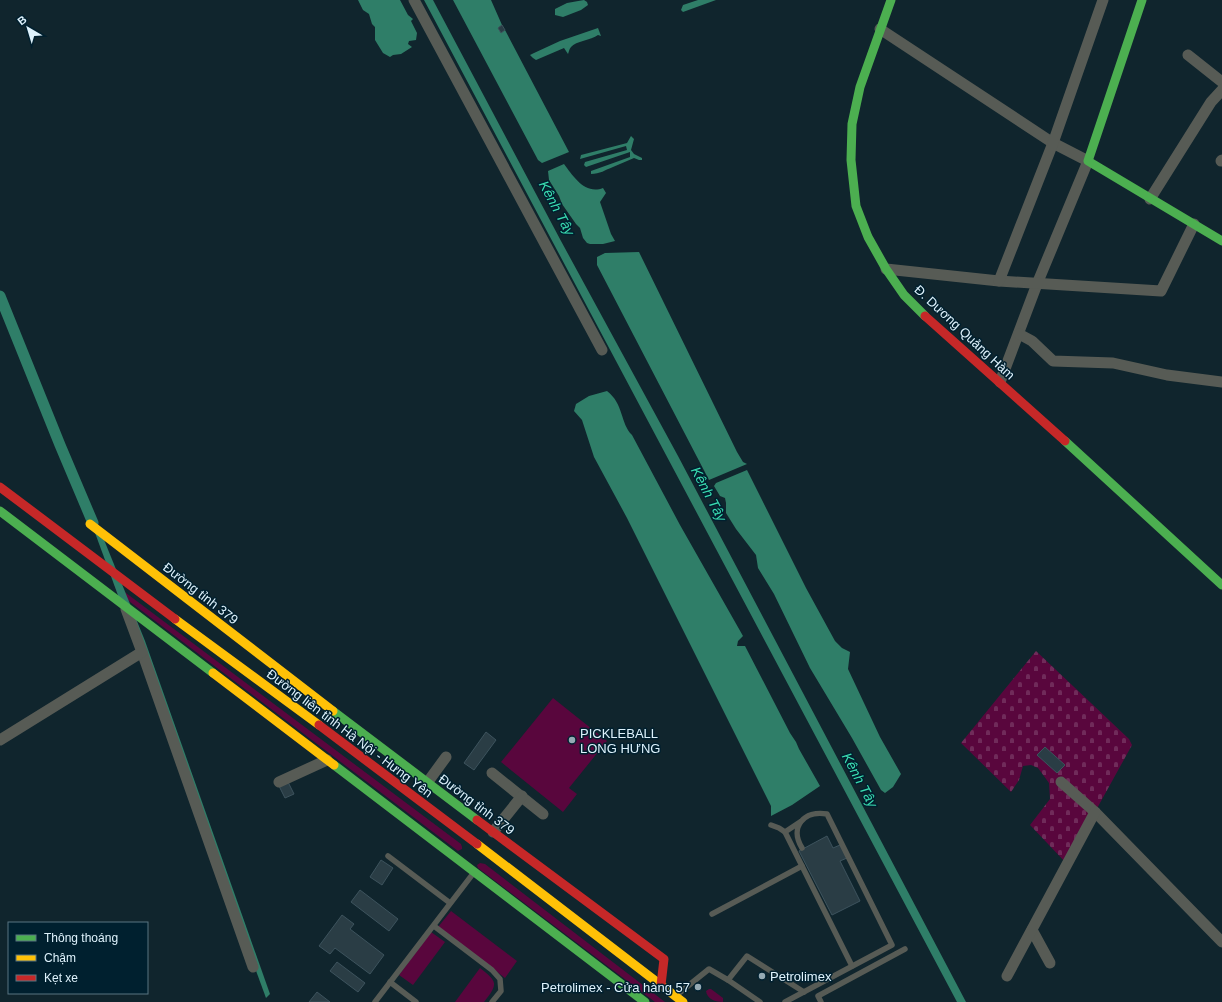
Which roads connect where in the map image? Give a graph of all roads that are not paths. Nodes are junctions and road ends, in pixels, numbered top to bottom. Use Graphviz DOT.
graph roads {
  1 [pos="414,0"];
  2 [pos="891,0"];
  3 [pos="1103,0"];
  4 [pos="1142,0"];
  5 [pos="880,29"];
  6 [pos="1188,55"];
  7 [pos="1222,82"];
  8 [pos="1222,90"];
  9 [pos="1053,143"];
  10 [pos="1088,161"];
  11 [pos="1150,199"];
  12 [pos="1194,224"];
  13 [pos="1222,241"];
  14 [pos="886,269"];
  15 [pos="999,281"];
  16 [pos="1038,284"];
  17 [pos="1019,334"];
  18 [pos="602,350"];
  19 [pos="1000,382"];
  20 [pos="1222,382"];
  21 [pos="0,487"];
  22 [pos="0,511"];
  23 [pos="90,524"];
  24 [pos="127,561"];
  25 [pos="121,579"];
  26 [pos="1222,585"];
  27 [pos="125,607"];
  28 [pos="142,652"];
  29 [pos="249,660"];
  30 [pos="0,740"];
  31 [pos="446,757"];
  32 [pos="327,760"];
  33 [pos="492,773"];
  34 [pos="279,782"];
  35 [pos="1061,782"];
  36 [pos="421,790"];
  37 [pos="522,796"];
  38 [pos="1095,812"];
  39 [pos="543,814"];
  40 [pos="801,822"];
  41 [pos="771,825"];
  42 [pos="785,832"];
  43 [pos="479,846"];
  44 [pos="802,848"];
  45 [pos="388,856"];
  46 [pos="802,866"];
  47 [pos="475,872"];
  48 [pos="450,904"];
  49 [pos="712,914"];
  50 [pos="434,926"];
  51 [pos="1032,930"];
  52 [pos="1222,942"];
  53 [pos="905,949"];
  54 [pos="1050,963"];
  55 [pos="852,966"];
  56 [pos="253,967"];
  57 [pos="1007,976"];
  58 [pos="728,980"];
  59 [pos="390,982"];
  60 [pos="661,985"];
  61 [pos="804,992"];
  62 [pos="676,996"];
  63 [pos="375,1002"];
  64 [pos="416,1002"];
  65 [pos="492,1002"];
  66 [pos="645,1002"];
  67 [pos="683,1002"];
  68 [pos="760,1002"];
  69 [pos="785,1002"];
  70 [pos="821,1002"];
  1 -- 18 [label="street"];
  2 -- 5 [label="main road, Đ. Dương Quảng Hàm"];
  3 -- 9 [label="street"];
  4 -- 10 [label="main road"];
  5 -- 9 [label="street"];
  5 -- 14 [label="main road, Đ. Dương Quảng Hàm"];
  6 -- 7 [label="street"];
  8 -- 11 [label="street"];
  9 -- 10 [label="street"];
  9 -- 15 [label="street"];
  10 -- 11 [label="main road"];
  10 -- 16 [label="street"];
  11 -- 12 [label="main road"];
  12 -- 13 [label="main road"];
  12 -- 16 [label="street"];
  14 -- 15 [label="street"];
  14 -- 19 [label="main road, Đ. Dương Quảng Hàm"];
  15 -- 16 [label="street"];
  16 -- 17 [label="street"];
  17 -- 19 [label="street"];
  17 -- 20 [label="street"];
  19 -- 26 [label="main road, Đ. Dương Quảng Hàm"];
  21 -- 25 [label="main road, Đường liên tỉnh Hà Nội - Hưng Yên"];
  22 -- 27 [label="main road, Đường liên tỉnh Hà Nội - Hưng Yên"];
  23 -- 24 [label="main road, Đường tỉnh 379"];
  24 -- 25 [label="main road"];
  24 -- 29 [label="main road, Đường tỉnh 379"];
  25 -- 29 [label="main road, Đường liên tỉnh Hà Nội - Hưng Yên"];
  27 -- 28 [label="street"];
  27 -- 32 [label="main road, Đường liên tỉnh Hà Nội - Hưng Yên"];
  28 -- 30 [label="street"];
  28 -- 56 [label="street"];
  29 -- 36 [label="main road, Đường liên tỉnh Hà Nội - Hưng Yên"];
  29 -- 36 [label="main road, Đường tỉnh 379"];
  31 -- 36 [label="street"];
  32 -- 34 [label="street"];
  32 -- 43 [label="main road, Đường liên tỉnh Hà Nội - Hưng Yên"];
  33 -- 37 [label="street"];
  35 -- 38 [label="street"];
  36 -- 43 [label="main road, Đường liên tỉnh Hà Nội - Hưng Yên"];
  36 -- 43 [label="main road, Đường tỉnh 379"];
  37 -- 39 [label="street"];
  37 -- 43 [label="street"];
  38 -- 51 [label="street"];
  38 -- 52 [label="street"];
  40 -- 42 [label="lane"];
  40 -- 44 [label="lane"];
  40 -- 55 [label="lane"];
  41 -- 42 [label="lane"];
  42 -- 46 [label="lane"];
  43 -- 47 [label="main road, Đường liên tỉnh Hà Nội - Hưng Yên"];
  43 -- 60 [label="main road, Đường liên tỉnh Hà Nội - Hưng Yên"];
  43 -- 60 [label="main road, Đường tỉnh 379"];
  45 -- 48 [label="lane"];
  46 -- 49 [label="lane"];
  46 -- 55 [label="lane"];
  47 -- 48 [label="lane"];
  47 -- 66 [label="main road, Đường liên tỉnh Hà Nội - Hưng Yên"];
  48 -- 50 [label="lane"];
  50 -- 59 [label="lane"];
  50 -- 65 [label="lane"];
  51 -- 54 [label="street"];
  51 -- 57 [label="street"];
  53 -- 70 [label="lane"];
  55 -- 61 [label="lane"];
  58 -- 61 [label="lane"];
  58 -- 62 [label="lane"];
  58 -- 68 [label="lane"];
  59 -- 63 [label="lane"];
  59 -- 64 [label="lane"];
  60 -- 62 [label="main road, Đường liên tỉnh Hà Nội - Hưng Yên"];
  61 -- 69 [label="lane"];
  62 -- 67 [label="main road, Đường liên tỉnh Hà Nội - Hưng Yên"];
}
